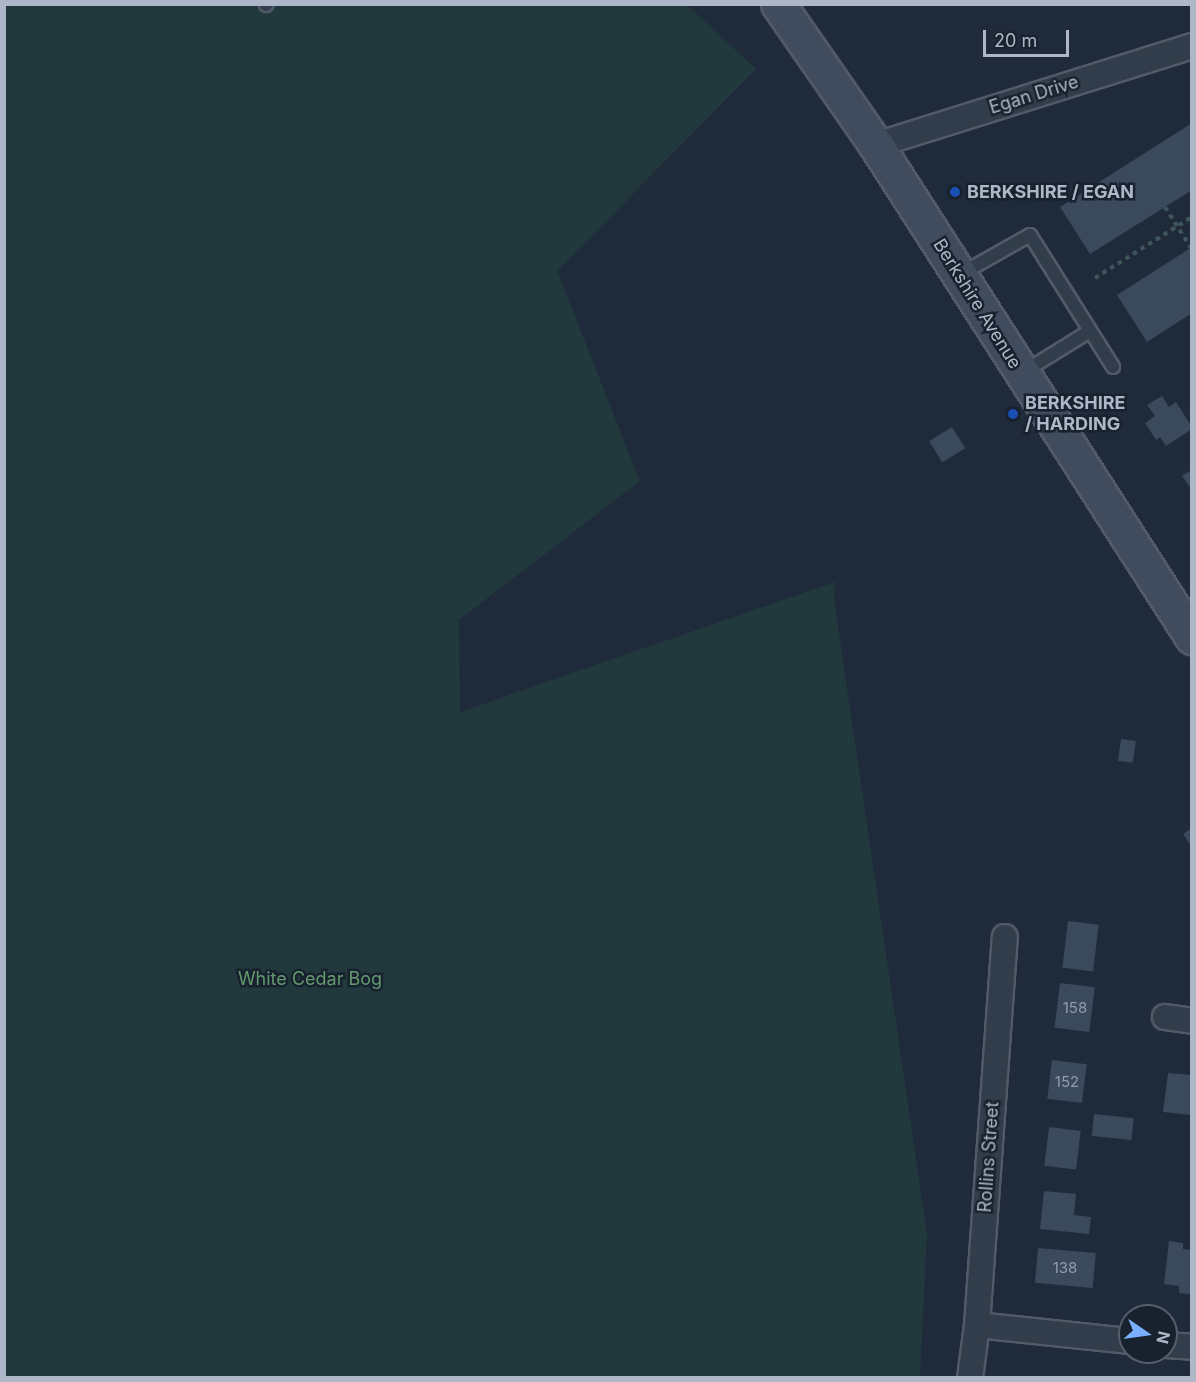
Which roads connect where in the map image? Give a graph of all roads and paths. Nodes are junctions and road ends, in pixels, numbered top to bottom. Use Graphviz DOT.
graph roads {
  1 [pos="778,4"];
  2 [pos="1191,46"];
  3 [pos="876,145"];
  4 [pos="1165,207"];
  5 [pos="1191,217"];
  6 [pos="1176,226"];
  7 [pos="1191,248"];
  8 [pos="960,275"];
  9 [pos="1095,279"];
  10 [pos="1090,331"];
  11 [pos="1113,367"];
  12 [pos="1021,373"];
  13 [pos="1191,637"];
  14 [pos="1005,937"];
  15 [pos="1165,1017"];
  16 [pos="1191,1021"];
  17 [pos="977,1325"];
  18 [pos="1118,1340"];
  19 [pos="970,1377"];
  1 -- 3 [label="main road, Berkshire Avenue"];
  2 -- 3 [label="street, Egan Drive"];
  3 -- 8 [label="main road, Berkshire Avenue"];
  4 -- 6 [label="path"];
  5 -- 6 [label="path"];
  6 -- 7 [label="path"];
  6 -- 9 [label="path"];
  8 -- 10 [label="lane"];
  8 -- 12 [label="main road, Berkshire Avenue"];
  10 -- 11 [label="lane"];
  10 -- 12 [label="lane"];
  12 -- 13 [label="main road, Berkshire Avenue"];
  14 -- 17 [label="street, Rollins Street"];
  15 -- 16 [label="street"];
  17 -- 18 [label="street"];
  17 -- 19 [label="street, Rollins Street"];
}
